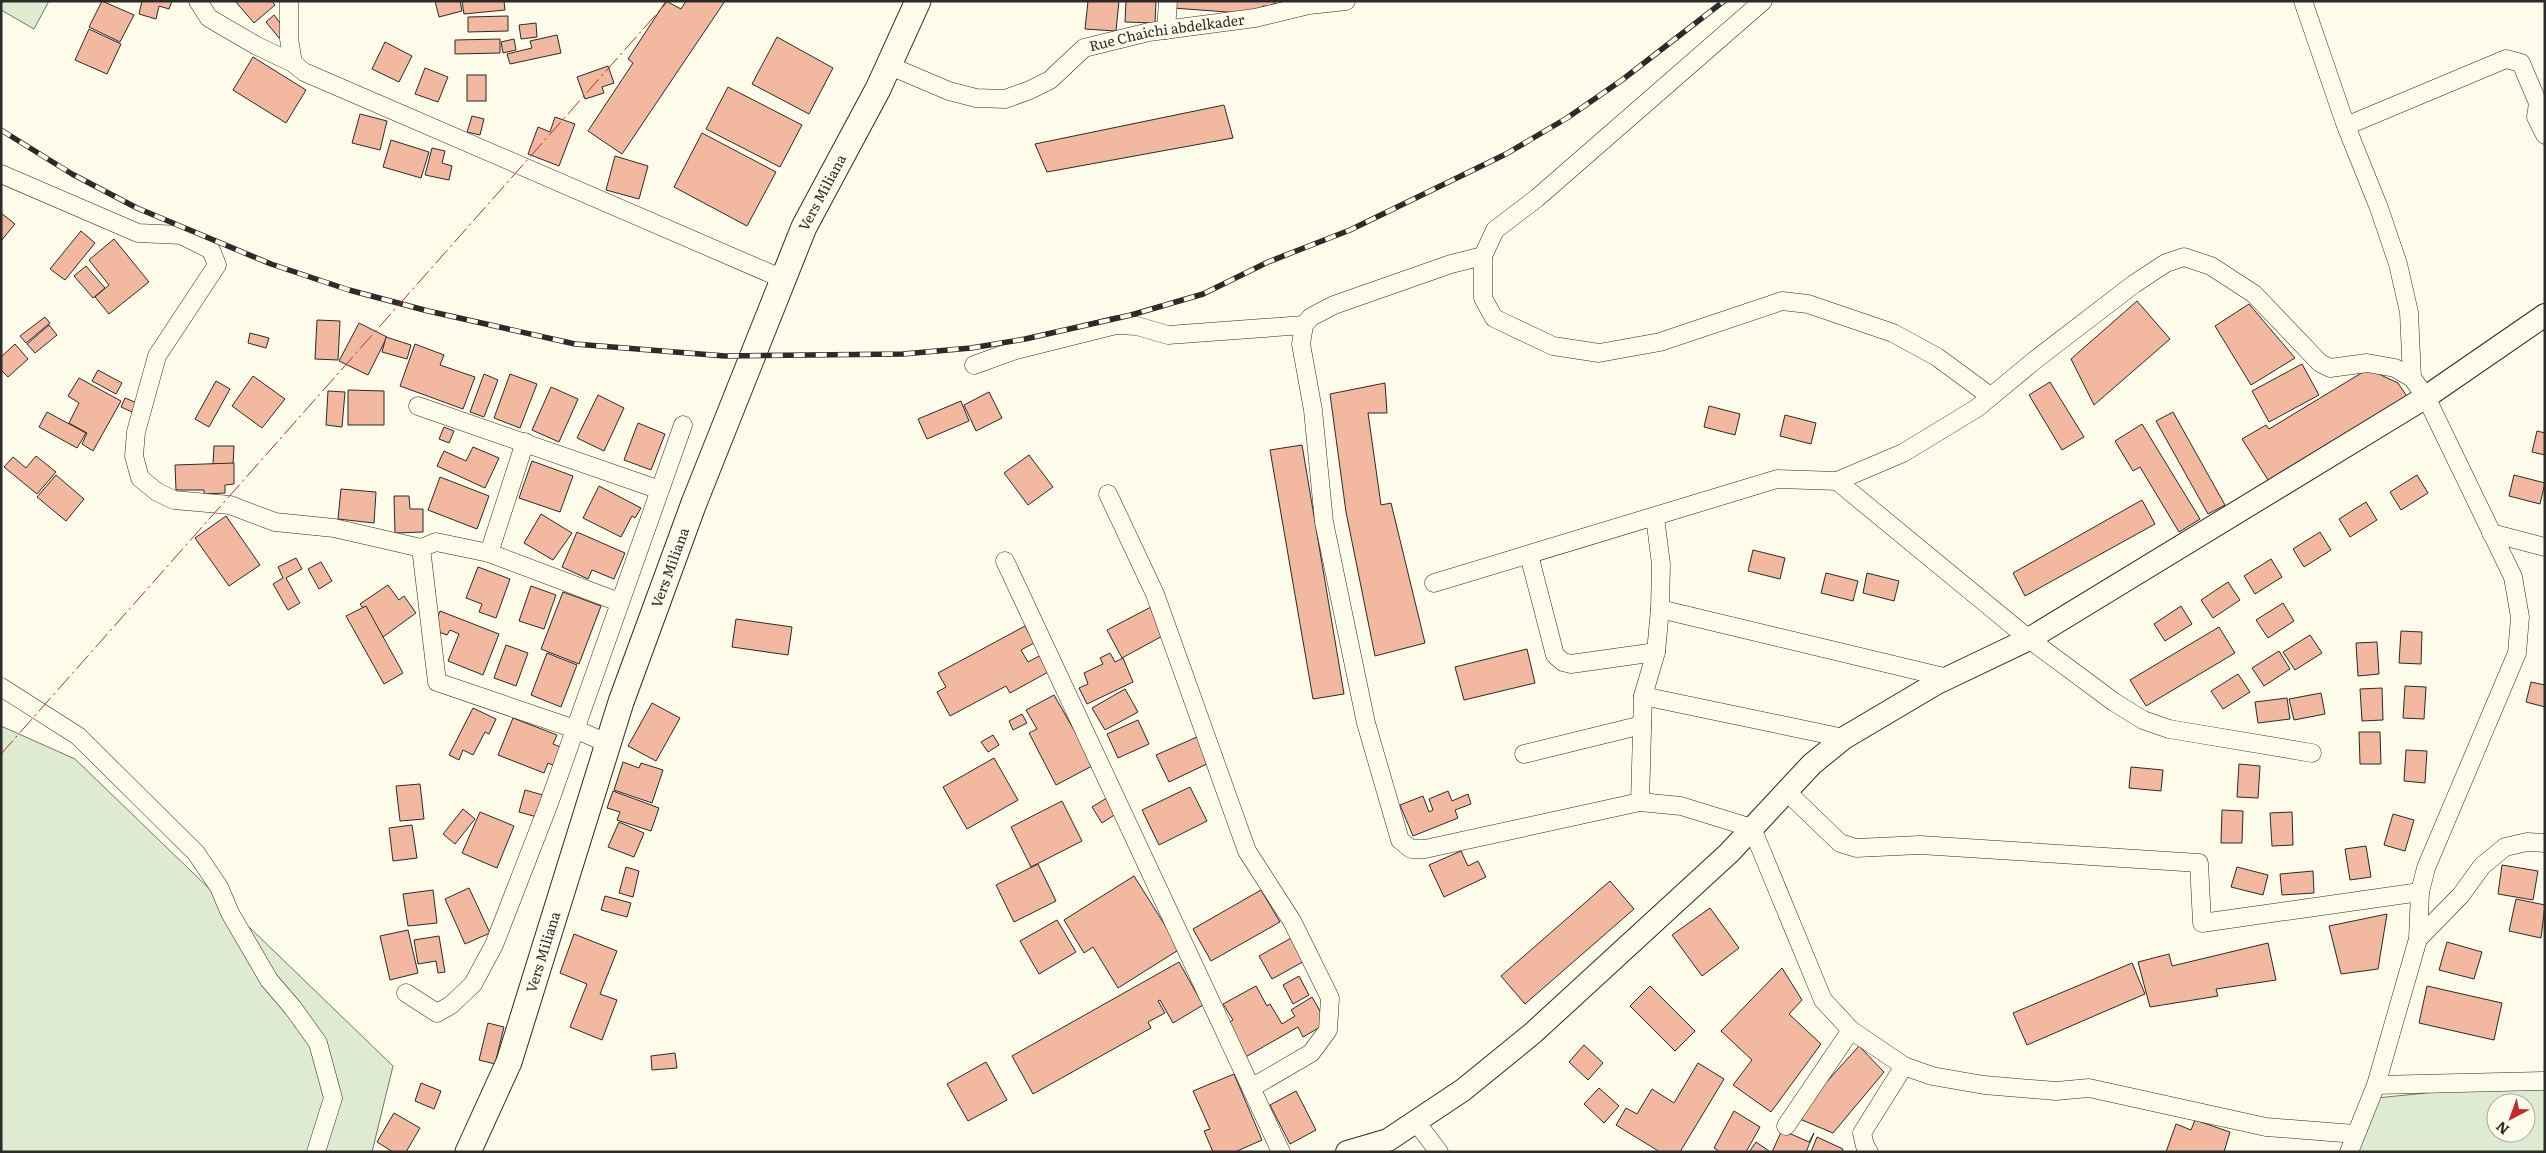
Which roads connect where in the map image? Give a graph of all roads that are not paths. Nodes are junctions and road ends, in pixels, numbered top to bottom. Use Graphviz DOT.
graph roads {
  1 [pos="198,1"];
  2 [pos="289,1"];
  3 [pos="918,1"];
  4 [pos="1168,1"];
  5 [pos="1346,1"];
  6 [pos="1763,1"];
  7 [pos="2303,1"];
  8 [pos="1166,30"];
  9 [pos="293,63"];
  10 [pos="890,66"];
  11 [pos="2346,126"];
  12 [pos="2545,135"];
  13 [pos="1,174"];
  14 [pos="1483,256"];
  15 [pos="783,279"];
  16 [pos="2545,315"];
  17 [pos="1304,326"];
  18 [pos="974,365"];
  19 [pos="2412,378"];
  20 [pos="1990,396"];
  21 [pos="2426,397"];
  22 [pos="418,406"];
  23 [pos="683,424"];
  24 [pos="525,442"];
  25 [pos="1837,481"];
  26 [pos="660,490"];
  27 [pos="1108,494"];
  28 [pos="1655,517"];
  29 [pos="2491,533"];
  30 [pos="2545,547"];
  31 [pos="421,548"];
  32 [pos="489,553"];
  33 [pos="1529,554"];
  34 [pos="1004,562"];
  35 [pos="1434,583"];
  36 [pos="619,602"];
  37 [pos="1660,609"];
  38 [pos="2029,639"];
  39 [pos="1656,652"];
  40 [pos="1948,678"];
  41 [pos="1,687"];
  42 [pos="1643,696"];
  43 [pos="1642,725"];
  44 [pos="575,729"];
  45 [pos="1844,738"];
  46 [pos="609,744"];
  47 [pos="2312,753"];
  48 [pos="1524,754"];
  49 [pos="1786,791"];
  50 [pos="1640,802"];
  51 [pos="1752,828"];
  52 [pos="2545,843"];
  53 [pos="2420,892"];
  54 [pos="2418,939"];
  55 [pos="406,993"];
  56 [pos="1851,1030"];
  57 [pos="1904,1066"];
  58 [pos="2545,1081"];
  59 [pos="2376,1085"];
  60 [pos="1251,1088"];
  61 [pos="1416,1122"];
  62 [pos="1786,1126"];
  63 [pos="2355,1134"];
  64 [pos="316,1152"];
  65 [pos="468,1152"];
  66 [pos="1281,1152"];
  67 [pos="1347,1152"];
  68 [pos="1439,1152"];
  69 [pos="1869,1152"];
  70 [pos="2349,1152"];
  1 -- 9 [label="street"];
  2 -- 9 [label="street"];
  3 -- 10 [label="main road, Vers Miliana"];
  4 -- 8 [label="street"];
  5 -- 8 [label="street, Rue Chaichi abdelkader"];
  6 -- 14 [label="street"];
  7 -- 11 [label="street"];
  8 -- 10 [label="street, Rue Chaichi abdelkader"];
  9 -- 15 [label="street"];
  10 -- 15 [label="main road, Vers Miliana"];
  11 -- 12 [label="street"];
  11 -- 19 [label="street"];
  13 -- 31 [label="street"];
  14 -- 17 [label="street"];
  14 -- 20 [label="street"];
  15 -- 46 [label="main road, Vers Miliana"];
  16 -- 21 [label="street"];
  17 -- 18 [label="street"];
  17 -- 50 [label="street"];
  19 -- 20 [label="street"];
  19 -- 21 [label="street"];
  20 -- 25 [label="street"];
  21 -- 29 [label="street"];
  21 -- 38 [label="street"];
  22 -- 24 [label="street"];
  23 -- 26 [label="street"];
  24 -- 26 [label="street"];
  24 -- 32 [label="street"];
  25 -- 28 [label="street"];
  25 -- 38 [label="street"];
  26 -- 36 [label="street"];
  27 -- 60 [label="street"];
  28 -- 33 [label="street"];
  28 -- 37 [label="street"];
  29 -- 30 [label="street"];
  29 -- 53 [label="street"];
  31 -- 32 [label="street"];
  31 -- 44 [label="street"];
  32 -- 36 [label="street"];
  33 -- 35 [label="street"];
  33 -- 39 [label="street"];
  34 -- 60 [label="street"];
  36 -- 44 [label="street"];
  37 -- 39 [label="street"];
  37 -- 40 [label="street"];
  38 -- 40 [label="street"];
  38 -- 47 [label="street"];
  39 -- 42 [label="street"];
  40 -- 45 [label="street"];
  41 -- 64 [label="street"];
  42 -- 43 [label="street"];
  42 -- 45 [label="street"];
  43 -- 48 [label="street"];
  43 -- 50 [label="street"];
  44 -- 46 [label="street"];
  44 -- 55 [label="street"];
  45 -- 49 [label="street"];
  46 -- 65 [label="main road, Vers Miliana"];
  49 -- 51 [label="street"];
  49 -- 53 [label="street"];
  50 -- 51 [label="street"];
  51 -- 56 [label="street"];
  51 -- 61 [label="street"];
  52 -- 54 [label="street"];
  53 -- 54 [label="street"];
  54 -- 59 [label="street"];
  56 -- 57 [label="street"];
  56 -- 62 [label="street"];
  57 -- 63 [label="street"];
  57 -- 69 [label="street"];
  58 -- 59 [label="street"];
  59 -- 63 [label="street"];
  60 -- 66 [label="street"];
  61 -- 67 [label="street"];
  61 -- 68 [label="street"];
  63 -- 70 [label="street"];
}
